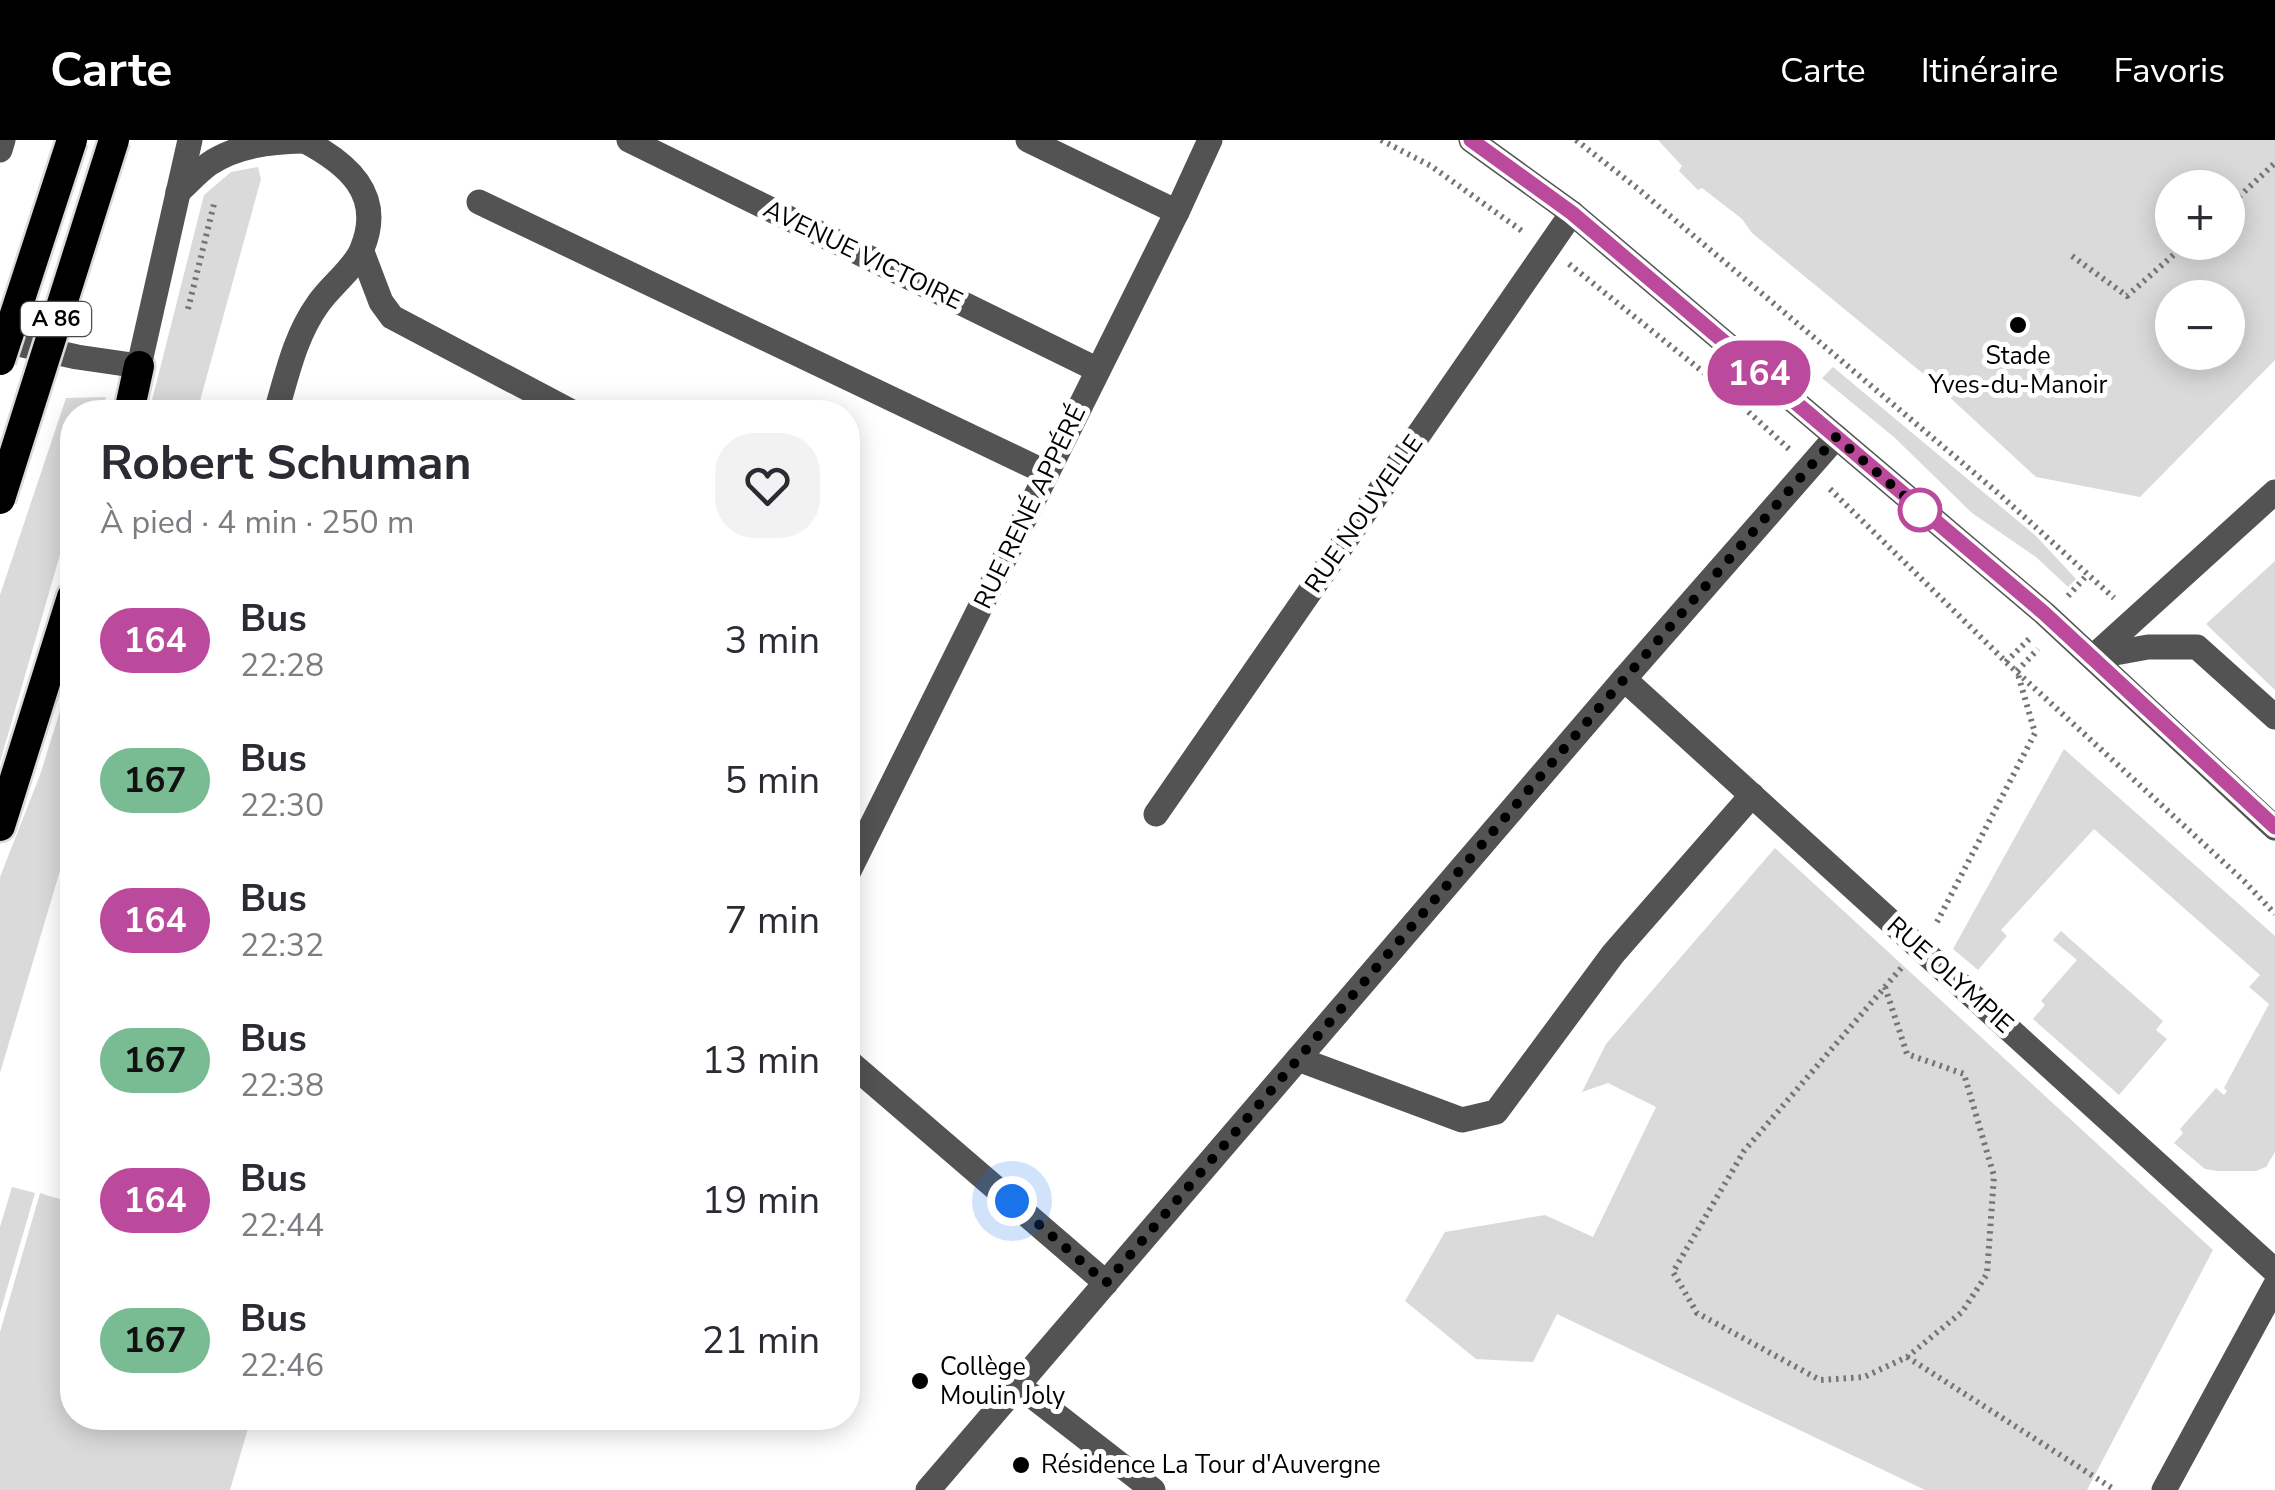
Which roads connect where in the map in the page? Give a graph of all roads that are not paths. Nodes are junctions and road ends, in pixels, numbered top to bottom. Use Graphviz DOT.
graph roads {
  1 [pos="3,140"];
  2 [pos="72,140"];
  3 [pos="114,140"];
  4 [pos="190,140"];
  5 [pos="303,140"];
  6 [pos="629,140"];
  7 [pos="1028,140"];
  8 [pos="1210,140"];
  9 [pos="1471,140"];
  10 [pos="0,150"];
  11 [pos="178,192"];
  12 [pos="479,202"];
  13 [pos="1177,212"];
  14 [pos="1572,213"];
  15 [pos="362,252"];
  16 [pos="0,340"];
  17 [pos="0,360"];
  18 [pos="139,366"];
  19 [pos="1098,370"];
  20 [pos="133,400"];
  21 [pos="280,400"];
  22 [pos="550,400"];
  23 [pos="1836,437"];
  24 [pos="1046,473"];
  25 [pos="2275,492"];
  26 [pos="0,499"];
  27 [pos="60,635"];
  28 [pos="2093,657"];
  29 [pos="1624,678"];
  30 [pos="2275,717"];
  31 [pos="1752,795"];
  32 [pos="1156,814"];
  33 [pos="0,826"];
  34 [pos="2275,828"];
  35 [pos="860,849"];
  36 [pos="1298,1059"];
  37 [pos="860,1071"];
  38 [pos="2275,1271"];
  39 [pos="1106,1283"];
  40 [pos="2275,1286"];
  41 [pos="1018,1385"];
  42 [pos="928,1490"];
  43 [pos="1153,1490"];
  44 [pos="2164,1490"];
  1 -- 10 [label="street"];
  2 -- 17 [label="highway, A 86, bridge"];
  3 -- 26 [label="highway, A 86, bridge"];
  4 -- 11 [label="street"];
  5 -- 11 [label="street"];
  5 -- 15 [label="street"];
  6 -- 19 [label="street, AVENUE VICTOIRE"];
  7 -- 13 [label="street"];
  8 -- 13 [label="street, RUE RENÉ APPÉRÉ"];
  9 -- 14 [label="street"];
  11 -- 18 [label="street"];
  12 -- 24 [label="street"];
  13 -- 19 [label="street, RUE RENÉ APPÉRÉ"];
  14 -- 23 [label="street"];
  14 -- 32 [label="street, RUE NOUVELLE"];
  15 -- 21 [label="street"];
  15 -- 22 [label="street"];
  16 -- 18 [label="street"];
  18 -- 20 [label="highway"];
  19 -- 24 [label="street, RUE RENÉ APPÉRÉ"];
  23 -- 28 [label="street"];
  23 -- 29 [label="street"];
  24 -- 35 [label="street, RUE RENÉ APPÉRÉ"];
  25 -- 28 [label="street"];
  27 -- 33 [label="highway"];
  28 -- 30 [label="street"];
  28 -- 34 [label="street"];
  29 -- 31 [label="street, RUE OLYMPIE"];
  29 -- 36 [label="street"];
  31 -- 36 [label="street"];
  31 -- 38 [label="street, RUE OLYMPIE"];
  36 -- 39 [label="street"];
  37 -- 39 [label="street"];
  39 -- 41 [label="street"];
  40 -- 44 [label="street"];
  41 -- 42 [label="street"];
  41 -- 43 [label="street"];
}
